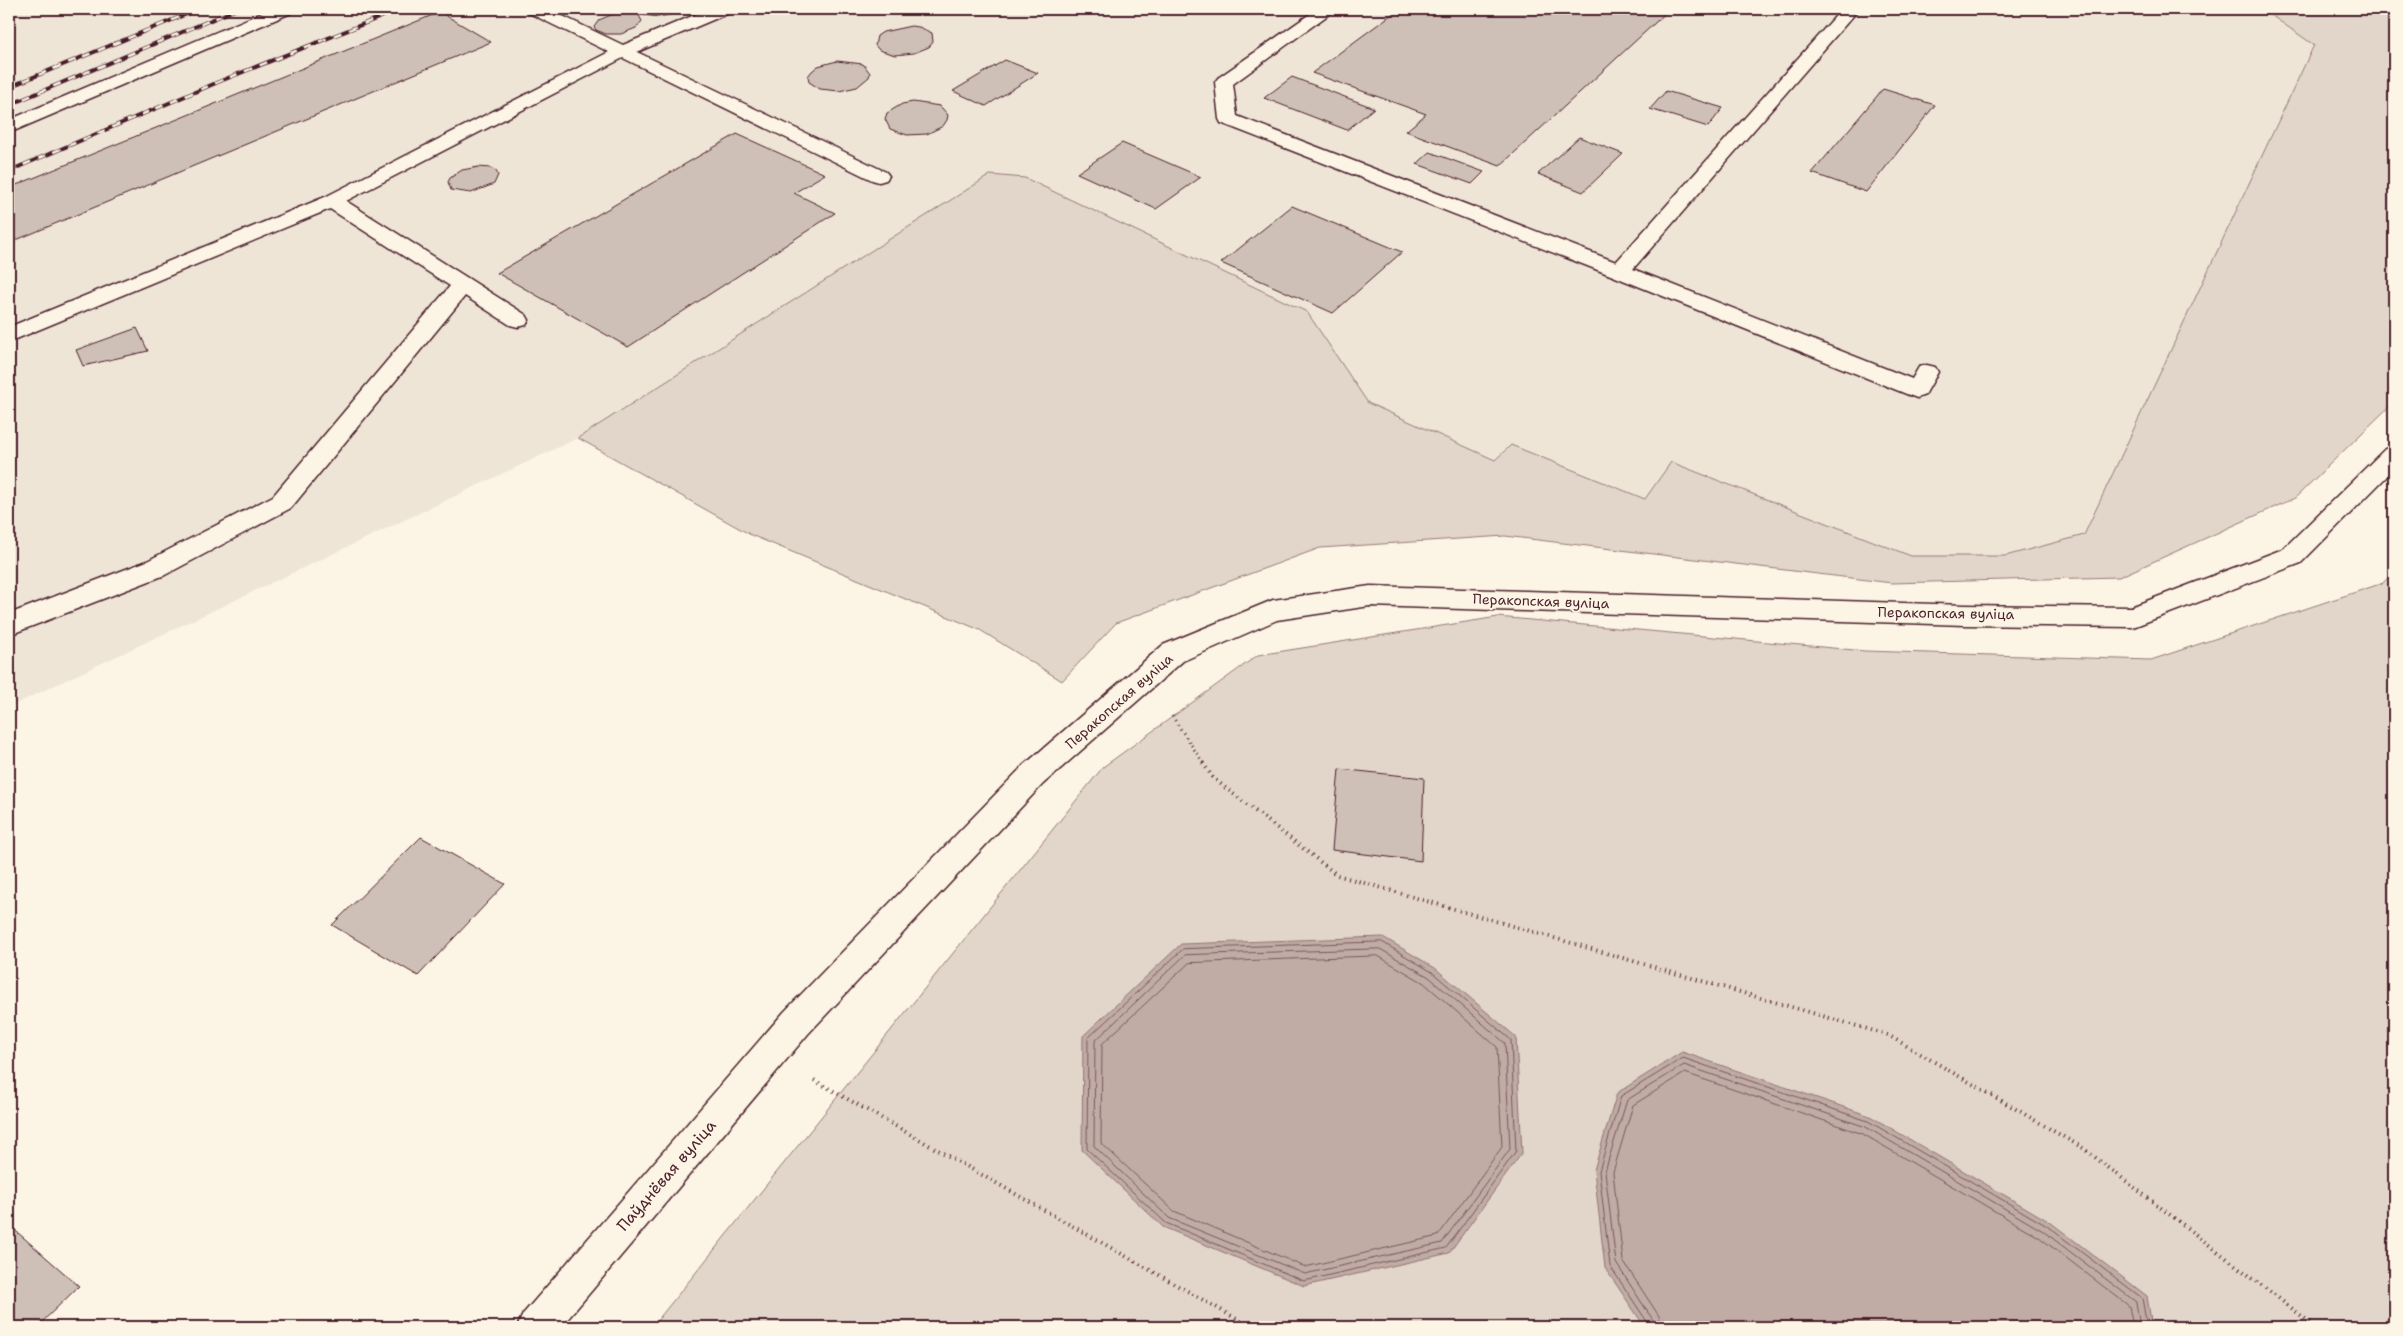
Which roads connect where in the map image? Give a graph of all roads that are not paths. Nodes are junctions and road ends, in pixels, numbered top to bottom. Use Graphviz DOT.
graph roads {
  1 [pos="285,9"];
  2 [pos="535,9"];
  3 [pos="723,9"];
  4 [pos="1328,9"];
  5 [pos="1851,9"];
  6 [pos="624,51"];
  7 [pos="9,127"];
  8 [pos="880,176"];
  9 [pos="332,201"];
  10 [pos="1620,271"];
  11 [pos="463,285"];
  12 [pos="518,320"];
  13 [pos="9,335"];
  14 [pos="1927,372"];
  15 [pos="2394,454"];
  16 [pos="9,625"];
  17 [pos="796,1023"];
  18 [pos="536,1327"];
  1 -- 7 [label="street"];
  2 -- 6 [label="street"];
  3 -- 6 [label="street"];
  4 -- 10 [label="street"];
  5 -- 10 [label="street"];
  6 -- 8 [label="street"];
  6 -- 9 [label="street"];
  9 -- 11 [label="street"];
  9 -- 13 [label="street"];
  10 -- 14 [label="street"];
  11 -- 12 [label="street"];
  11 -- 16 [label="street"];
  15 -- 17 [label="street, Перакопская вуліца"];
  17 -- 18 [label="street, Паўднёвая вуліца"];
}
